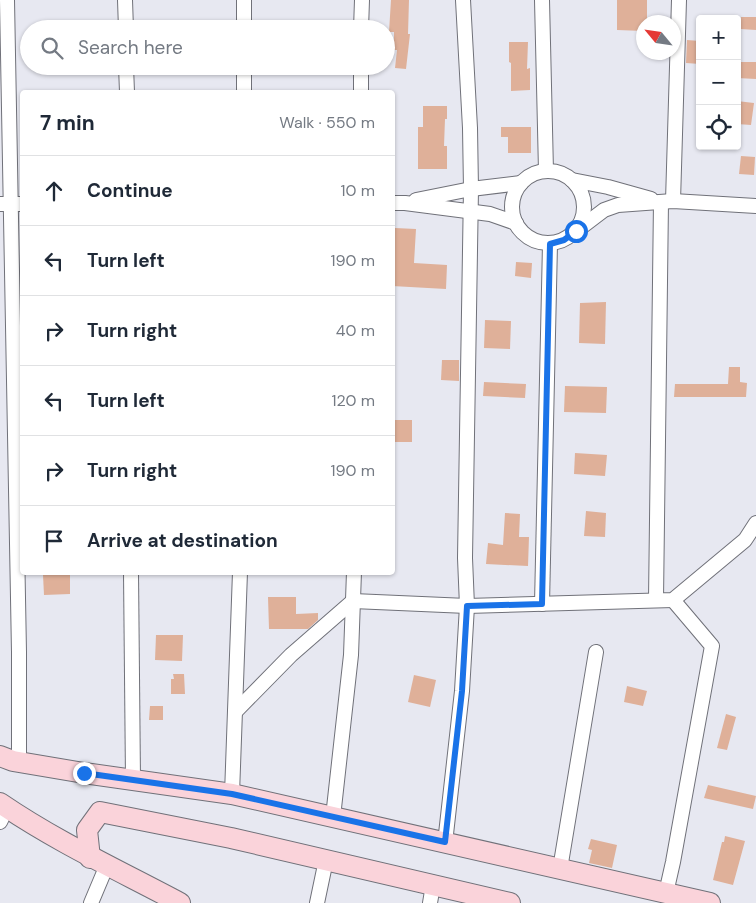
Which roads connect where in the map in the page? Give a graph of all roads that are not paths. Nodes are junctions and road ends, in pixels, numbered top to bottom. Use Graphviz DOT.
graph roads {
  1 [pos="8,0"];
  2 [pos="126,0"];
  3 [pos="244,0"];
  4 [pos="362,0"];
  5 [pos="463,0"];
  6 [pos="542,0"];
  7 [pos="679,0"];
  8 [pos="126,20"];
  9 [pos="244,20"];
  10 [pos="361,20"];
  11 [pos="126,75"];
  12 [pos="244,75"];
  13 [pos="361,75"];
  14 [pos="127,90"];
  15 [pos="244,90"];
  16 [pos="361,90"];
  17 [pos="546,171"];
  18 [pos="572,180"];
  19 [pos="521,183"];
  20 [pos="471,189"];
  21 [pos="667,202"];
  22 [pos="399,203"];
  23 [pos="11,204"];
  24 [pos="756,206"];
  25 [pos="470,212"];
  26 [pos="516,223"];
  27 [pos="576,231"];
  28 [pos="550,244"];
  29 [pos="756,523"];
  30 [pos="131,575"];
  31 [pos="240,575"];
  32 [pos="354,575"];
  33 [pos="656,600"];
  34 [pos="673,600"];
  35 [pos="353,601"];
  36 [pos="542,604"];
  37 [pos="467,606"];
  38 [pos="596,652"];
  39 [pos="235,712"];
  40 [pos="0,756"];
  41 [pos="19,762"];
  42 [pos="133,780"];
  43 [pos="232,794"];
  44 [pos="2,814"];
  45 [pos="333,817"];
  46 [pos="445,842"];
  47 [pos="326,860"];
  48 [pos="99,861"];
  49 [pos="560,869"];
  50 [pos="666,893"];
  51 [pos="432,894"];
  52 [pos="91,903"];
  53 [pos="180,903"];
  54 [pos="316,903"];
  55 [pos="510,903"];
  56 [pos="710,903"];
  1 -- 23 [label="street"];
  2 -- 8 [label="street"];
  3 -- 9 [label="street"];
  4 -- 10 [label="street"];
  5 -- 20 [label="street"];
  6 -- 17 [label="street"];
  7 -- 21 [label="street"];
  11 -- 14 [label="street"];
  12 -- 15 [label="street"];
  13 -- 16 [label="street"];
  17 -- 18 [label="street"];
  17 -- 19 [label="street"];
  18 -- 21 [label="street"];
  18 -- 27 [label="street"];
  19 -- 20 [label="street"];
  19 -- 26 [label="street"];
  20 -- 22 [label="street"];
  20 -- 25 [label="street"];
  21 -- 24 [label="street"];
  21 -- 27 [label="street"];
  21 -- 33 [label="street"];
  22 -- 25 [label="street"];
  23 -- 41 [label="street"];
  25 -- 26 [label="street"];
  25 -- 37 [label="street"];
  26 -- 28 [label="street"];
  27 -- 28 [label="street"];
  28 -- 36 [label="street"];
  29 -- 34 [label="street"];
  30 -- 42 [label="street"];
  31 -- 39 [label="street"];
  32 -- 35 [label="street"];
  33 -- 34 [label="street"];
  33 -- 36 [label="street"];
  34 -- 50 [label="street"];
  35 -- 37 [label="street"];
  35 -- 39 [label="street"];
  35 -- 45 [label="street"];
  36 -- 37 [label="street"];
  37 -- 46 [label="street"];
  38 -- 49 [label="street"];
  39 -- 43 [label="street"];
  40 -- 41 [label="main road"];
  41 -- 42 [label="main road"];
  42 -- 43 [label="main road"];
  43 -- 45 [label="main road"];
  44 -- 48 [label="main road"];
  45 -- 46 [label="main road"];
  46 -- 49 [label="main road"];
  47 -- 48 [label="main road"];
  47 -- 51 [label="main road"];
  47 -- 54 [label="street"];
  48 -- 52 [label="street"];
  48 -- 53 [label="main road"];
  49 -- 50 [label="main road"];
  50 -- 56 [label="main road"];
  51 -- 55 [label="main road"];
}
